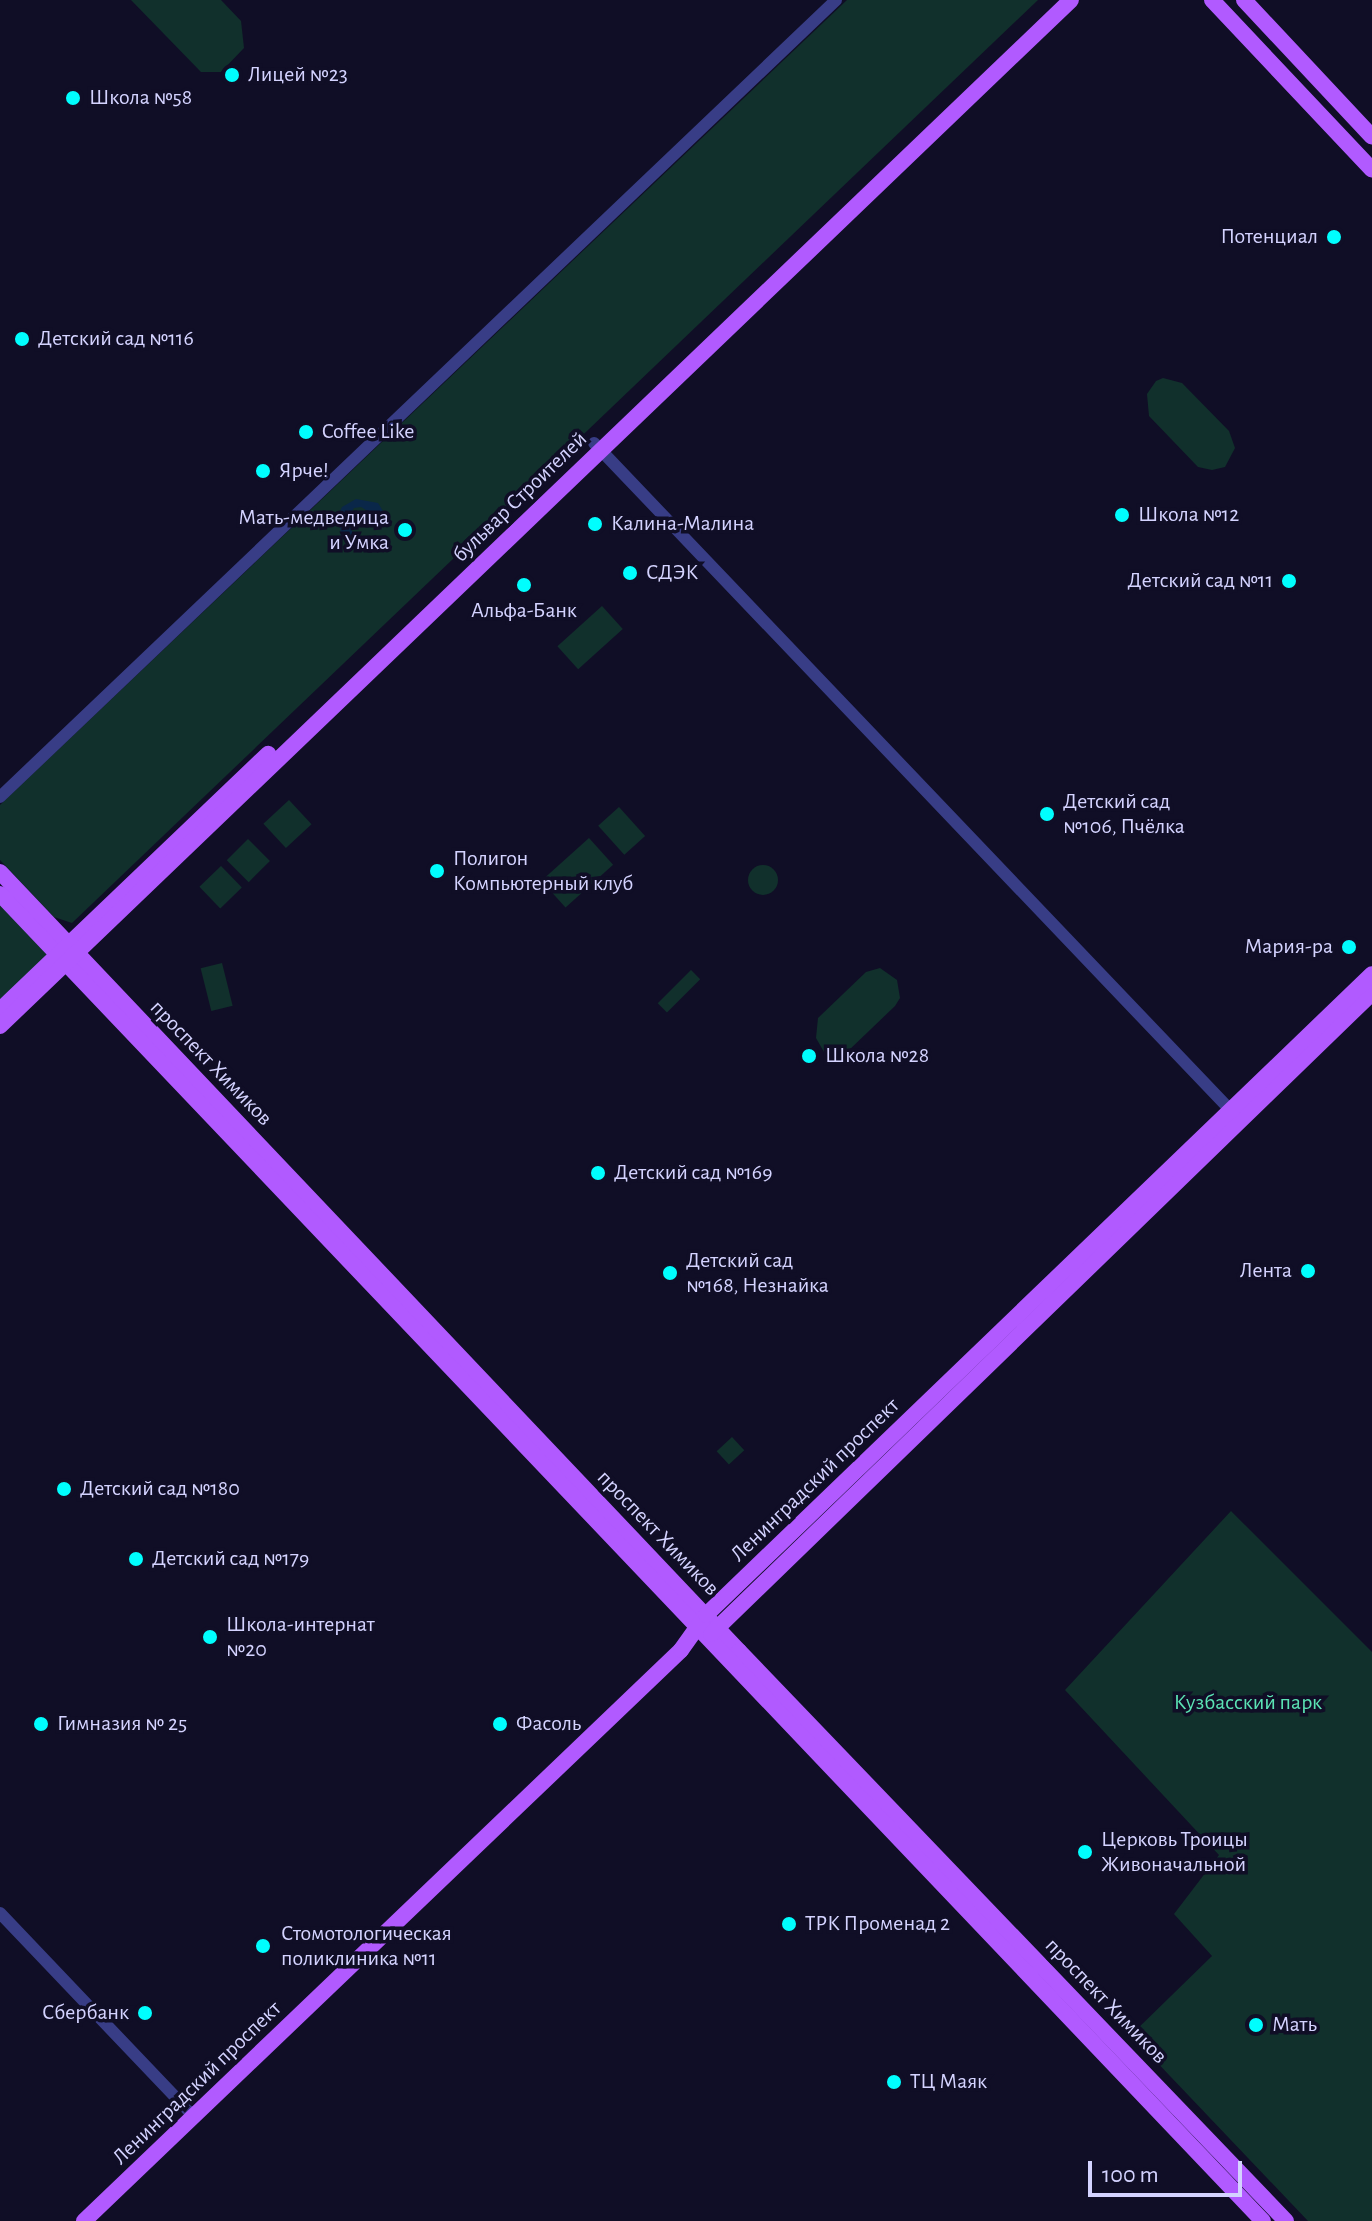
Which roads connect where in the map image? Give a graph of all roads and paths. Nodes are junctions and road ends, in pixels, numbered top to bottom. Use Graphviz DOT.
graph roads {
  1 [pos="836,0"];
  2 [pos="1060,0"];
  3 [pos="1071,0"];
  4 [pos="1212,0"];
  5 [pos="1244,0"];
  6 [pos="1372,137"];
  7 [pos="1372,170"];
  8 [pos="598,446"];
  9 [pos="0,797"];
  10 [pos="0,872"];
  11 [pos="0,894"];
  12 [pos="67,954"];
  13 [pos="1372,974"];
  14 [pos="1372,993"];
  15 [pos="0,1010"];
  16 [pos="0,1026"];
  17 [pos="1234,1114"];
  18 [pos="706,1627"];
  19 [pos="0,1913"];
  20 [pos="194,2117"];
  21 [pos="84,2221"];
  22 [pos="1263,2221"];
  23 [pos="1286,2221"];
  1 -- 9 [label="street"];
  2 -- 8 [label="main road, бульвар Строителей"];
  3 -- 8 [label="main road, бульвар Строителей"];
  4 -- 7 [label="main road"];
  5 -- 6 [label="main road"];
  8 -- 12 [label="main road, бульвар Строителей"];
  8 -- 17 [label="street"];
  10 -- 12 [label="main road, проспект Химиков"];
  11 -- 12 [label="main road, проспект Химиков"];
  12 -- 15 [label="main road, бульвар Строителей"];
  12 -- 16 [label="main road, бульвар Строителей"];
  12 -- 18 [label="main road, проспект Химиков"];
  13 -- 17 [label="main road, Ленинградский проспект"];
  14 -- 17 [label="main road, Ленинградский проспект"];
  17 -- 18 [label="main road, Ленинградский проспект"];
  18 -- 20 [label="main road, Ленинградский проспект"];
  18 -- 22 [label="main road, проспект Химиков"];
  18 -- 23 [label="main road, проспект Химиков"];
  19 -- 20 [label="street"];
  20 -- 21 [label="main road, Ленинградский проспект"];
}
